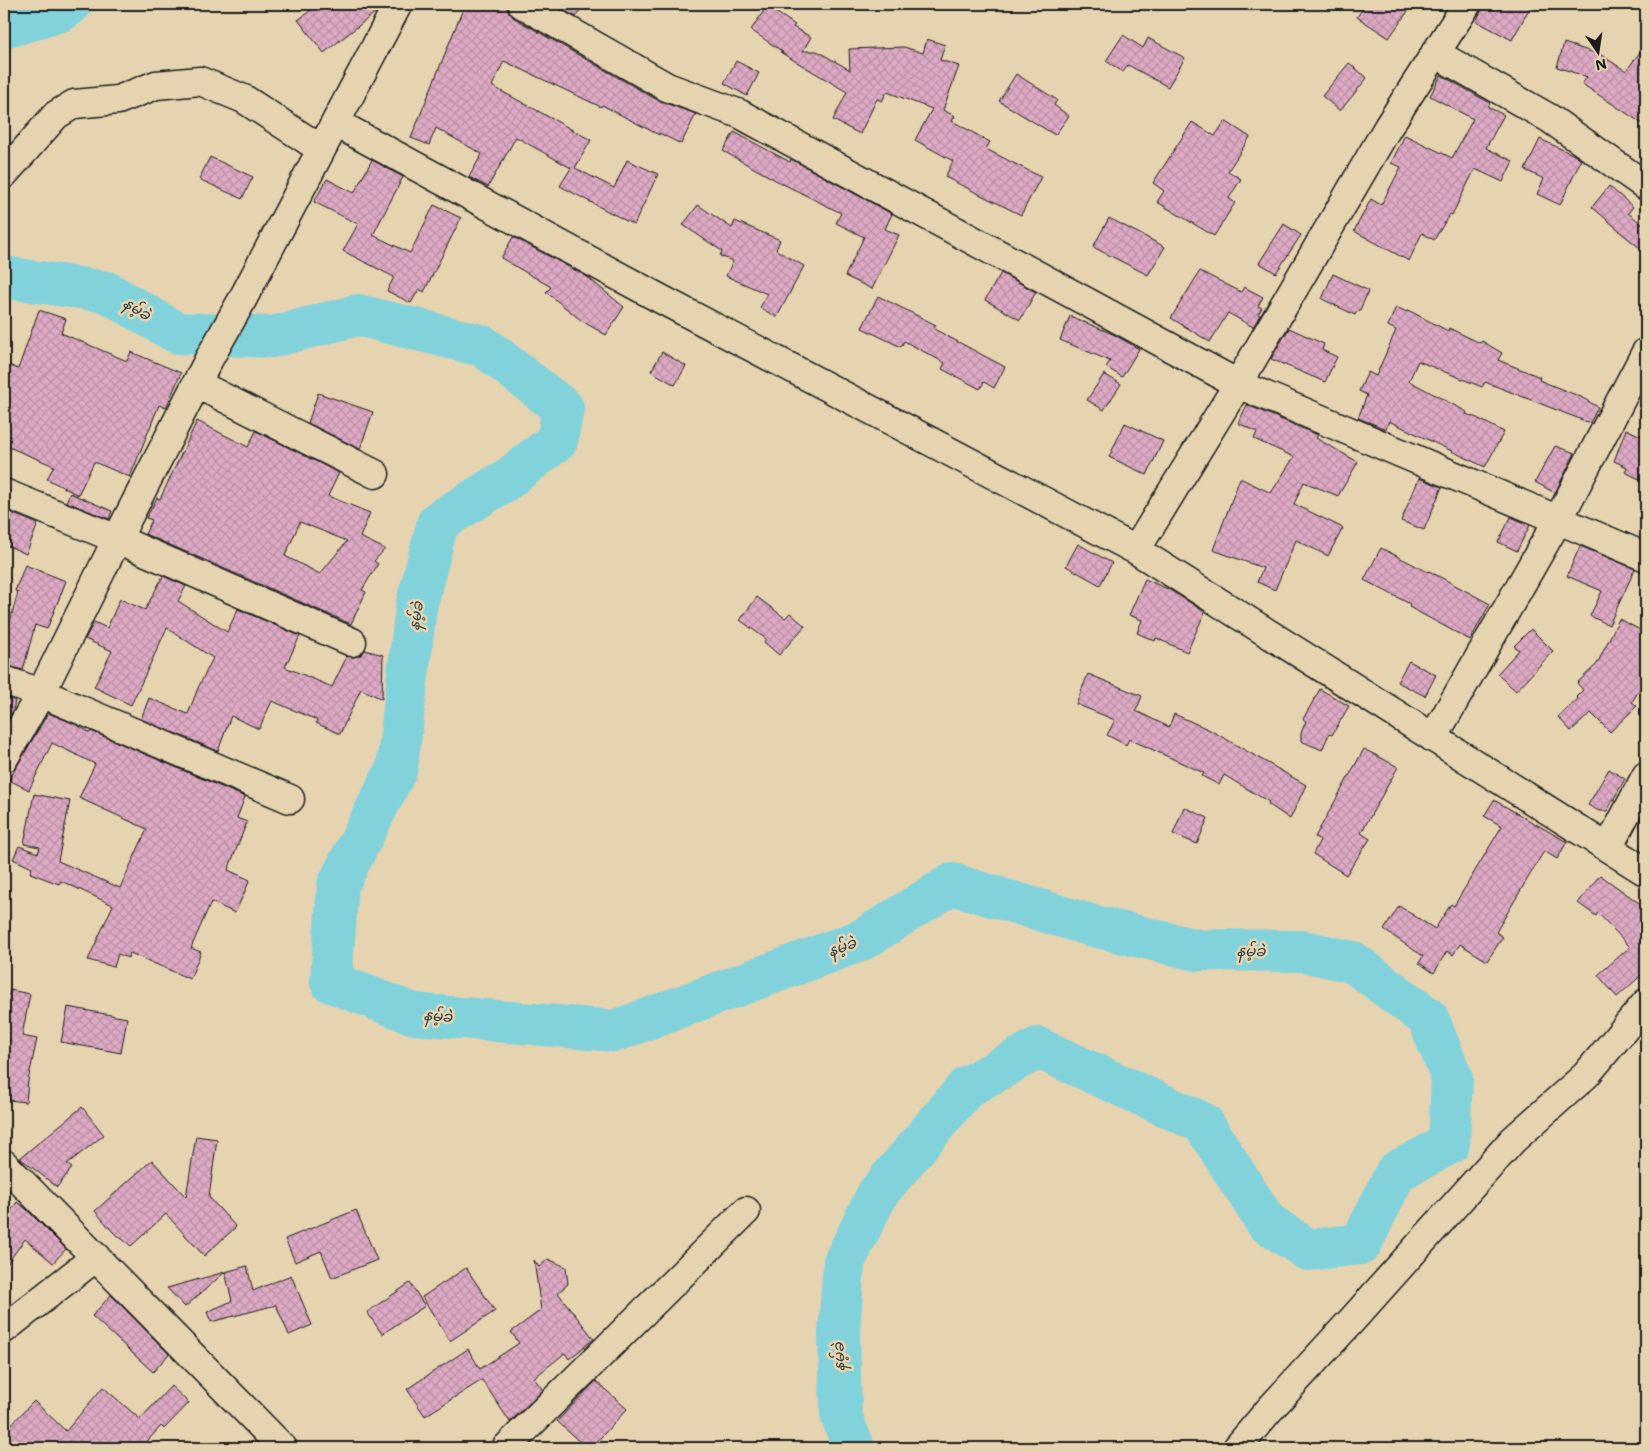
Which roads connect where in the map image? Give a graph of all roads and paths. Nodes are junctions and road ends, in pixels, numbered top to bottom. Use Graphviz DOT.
graph roads {
  1 [pos="398,4"];
  2 [pos="522,4"];
  3 [pos="1467,4"];
  4 [pos="1435,53"];
  5 [pos="336,123"];
  6 [pos="321,149"];
  7 [pos="4,174"];
  8 [pos="1646,186"];
  9 [pos="1646,352"];
  10 [pos="197,384"];
  11 [pos="1238,384"];
  12 [pos="375,474"];
  13 [pos="4,493"];
  14 [pos="1558,520"];
  15 [pos="116,539"];
  16 [pos="1136,550"];
  17 [pos="1646,558"];
  18 [pos="352,642"];
  19 [pos="4,680"];
  20 [pos="41,694"];
  21 [pos="1433,738"];
  22 [pos="4,758"];
  23 [pos="1646,776"];
  24 [pos="290,799"];
  25 [pos="1608,848"];
  26 [pos="1646,872"];
  27 [pos="1646,1003"];
  28 [pos="4,1164"];
  29 [pos="746,1211"];
  30 [pos="96,1257"];
  31 [pos="4,1329"];
  32 [pos="283,1448"];
  33 [pos="506,1448"];
  34 [pos="1237,1448"];
  1 -- 5 [label="street"];
  2 -- 11 [label="street"];
  3 -- 4 [label="street"];
  4 -- 8 [label="street"];
  4 -- 11 [label="street"];
  5 -- 6 [label="street"];
  5 -- 16 [label="street"];
  6 -- 7 [label="street"];
  6 -- 10 [label="street"];
  9 -- 14 [label="street"];
  10 -- 12 [label="street"];
  10 -- 15 [label="street"];
  11 -- 14 [label="street"];
  11 -- 16 [label="street"];
  13 -- 15 [label="street"];
  14 -- 17 [label="street"];
  14 -- 21 [label="street"];
  15 -- 18 [label="street"];
  15 -- 20 [label="street"];
  16 -- 21 [label="street"];
  19 -- 20 [label="street"];
  20 -- 22 [label="street"];
  20 -- 24 [label="street"];
  21 -- 25 [label="street"];
  23 -- 25 [label="street"];
  25 -- 26 [label="street"];
  27 -- 34 [label="street"];
  28 -- 30 [label="street"];
  29 -- 33 [label="street"];
  30 -- 31 [label="street"];
  30 -- 32 [label="street"];
}
